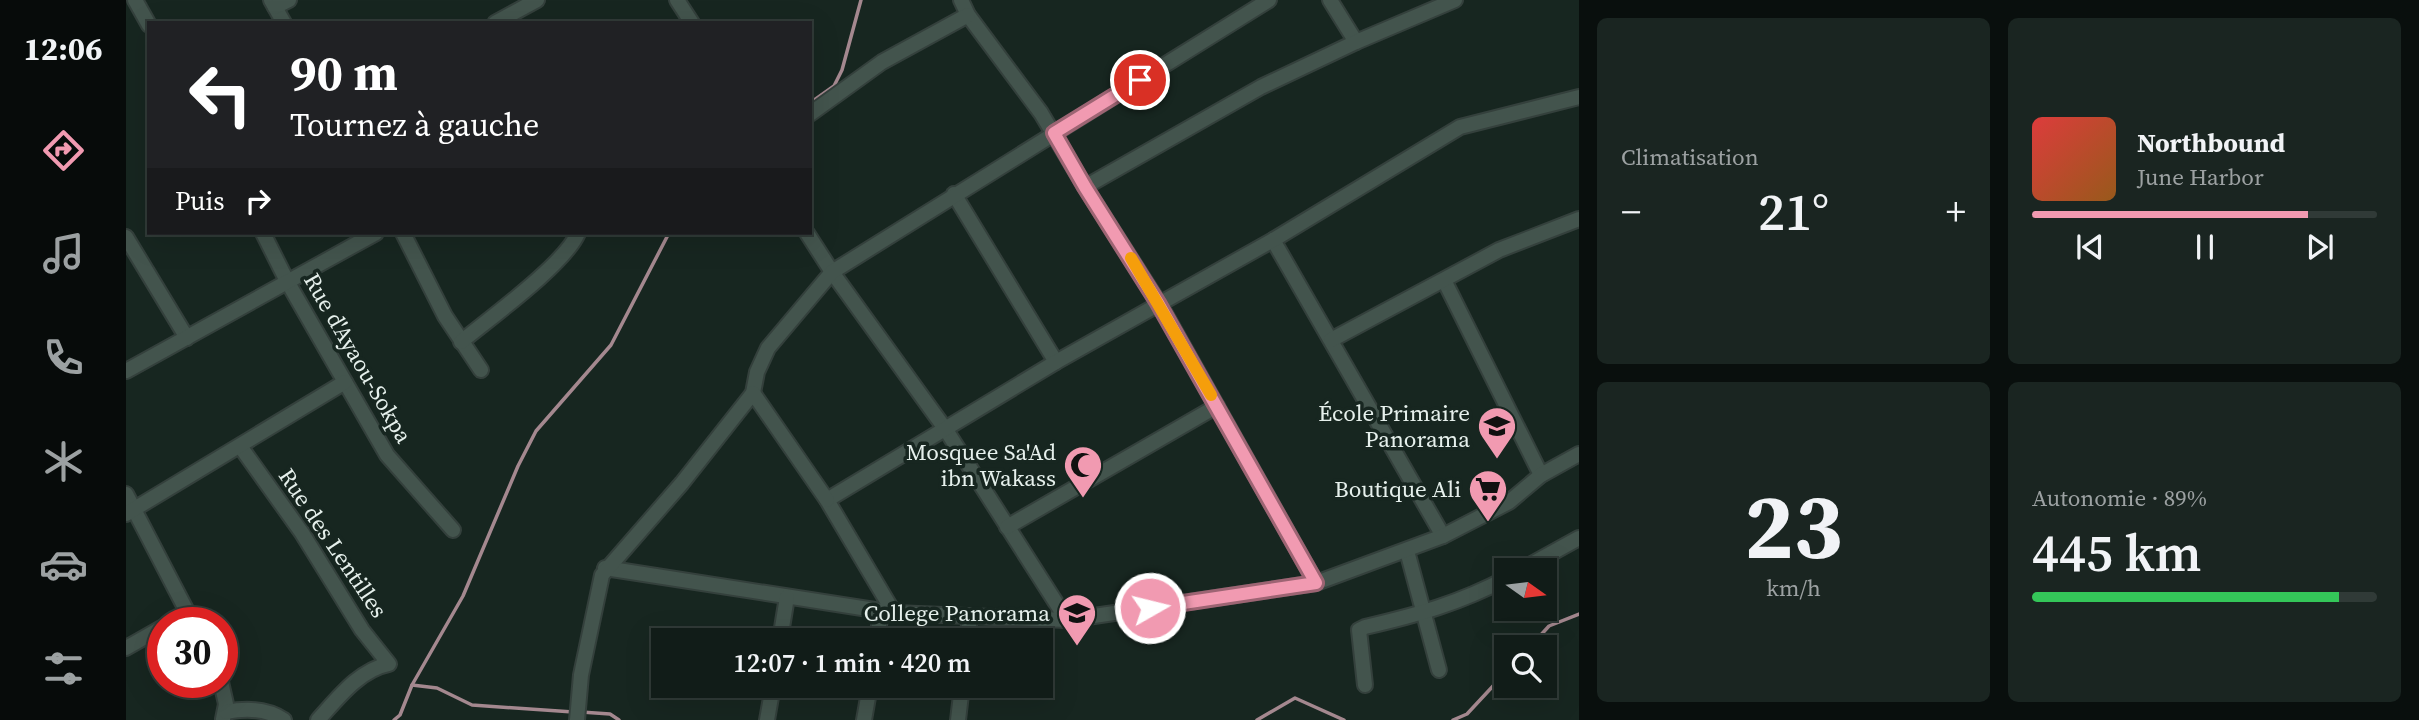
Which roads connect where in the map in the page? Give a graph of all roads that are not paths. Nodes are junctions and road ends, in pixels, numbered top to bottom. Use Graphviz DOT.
graph roads {
  1 [pos="135,0"];
  2 [pos="289,0"];
  3 [pos="537,0"];
  4 [pos="677,0"];
  5 [pos="961,0"];
  6 [pos="1269,0"];
  7 [pos="1330,0"];
  8 [pos="1455,0"];
  9 [pos="273,4"];
  10 [pos="968,15"];
  11 [pos="147,21"];
  12 [pos="283,21"];
  13 [pos="499,21"];
  14 [pos="691,21"];
  15 [pos="1356,42"];
  16 [pos="1579,97"];
  17 [pos="812,113"];
  18 [pos="1054,133"];
  19 [pos="1085,187"];
  20 [pos="954,194"];
  21 [pos="1579,219"];
  22 [pos="264,235"];
  23 [pos="372,235"];
  24 [pos="404,235"];
  25 [pos="577,235"];
  26 [pos="808,235"];
  27 [pos="126,237"];
  28 [pos="1273,240"];
  29 [pos="832,272"];
  30 [pos="1444,280"];
  31 [pos="287,281"];
  32 [pos="1158,303"];
  33 [pos="187,338"];
  34 [pos="1331,340"];
  35 [pos="461,342"];
  36 [pos="1056,362"];
  37 [pos="481,370"];
  38 [pos="126,371"];
  39 [pos="345,382"];
  40 [pos="753,393"];
  41 [pos="1217,406"];
  42 [pos="946,430"];
  43 [pos="240,446"];
  44 [pos="1579,454"];
  45 [pos="1541,475"];
  46 [pos="126,494"];
  47 [pos="827,500"];
  48 [pos="130,512"];
  49 [pos="1007,527"];
  50 [pos="453,530"];
  51 [pos="1443,536"];
  52 [pos="1579,538"];
  53 [pos="1407,551"];
  54 [pos="1543,558"];
  55 [pos="605,568"];
  56 [pos="1316,583"];
  57 [pos="1494,584"];
  58 [pos="787,597"];
  59 [pos="184,607"];
  60 [pos="888,612"];
  61 [pos="1425,614"];
  62 [pos="970,617"];
  63 [pos="1067,620"];
  64 [pos="782,628"];
  65 [pos="882,628"];
  66 [pos="969,628"];
  67 [pos="147,636"];
  68 [pos="126,648"];
  69 [pos="1439,670"];
  70 [pos="1365,685"];
  71 [pos="222,698"];
  72 [pos="771,698"];
  73 [pos="868,698"];
  74 [pos="961,698"];
  75 [pos="224,716"];
  76 [pos="284,720"];
  77 [pos="318,720"];
  78 [pos="577,720"];
  79 [pos="767,720"];
  80 [pos="864,720"];
  81 [pos="958,720"];
  1 -- 11 [label="street"];
  2 -- 9 [label="street"];
  3 -- 13 [label="street"];
  4 -- 14 [label="street"];
  5 -- 10 [label="street"];
  6 -- 18 [label="street"];
  7 -- 15 [label="street"];
  8 -- 15 [label="street"];
  9 -- 12 [label="street"];
  10 -- 17 [label="street"];
  10 -- 18 [label="street"];
  15 -- 19 [label="street"];
  16 -- 28 [label="street"];
  18 -- 19 [label="street"];
  18 -- 20 [label="street"];
  19 -- 32 [label="street"];
  20 -- 29 [label="street"];
  20 -- 36 [label="street"];
  21 -- 30 [label="street"];
  22 -- 31 [label="street, Rue d'Ayaou-Sokpa"];
  23 -- 31 [label="street"];
  24 -- 35 [label="street"];
  25 -- 35 [label="street"];
  26 -- 29 [label="street"];
  27 -- 33 [label="street"];
  28 -- 32 [label="street"];
  28 -- 34 [label="street"];
  29 -- 40 [label="street"];
  29 -- 42 [label="street"];
  30 -- 34 [label="street"];
  30 -- 45 [label="street"];
  31 -- 33 [label="street"];
  31 -- 39 [label="street, Rue d'Ayaou-Sokpa"];
  32 -- 36 [label="street"];
  32 -- 41 [label="street"];
  33 -- 38 [label="street"];
  34 -- 51 [label="street"];
  35 -- 37 [label="street"];
  36 -- 42 [label="street"];
  39 -- 43 [label="street"];
  39 -- 50 [label="street, Rue d'Ayaou-Sokpa"];
  40 -- 47 [label="street"];
  40 -- 55 [label="street"];
  41 -- 49 [label="street"];
  41 -- 56 [label="street"];
  42 -- 47 [label="street"];
  42 -- 49 [label="street"];
  43 -- 48 [label="street"];
  43 -- 77 [label="street, Rue des Lentilles"];
  44 -- 45 [label="street"];
  45 -- 51 [label="street"];
  46 -- 48 [label="street"];
  47 -- 60 [label="street"];
  48 -- 59 [label="street"];
  49 -- 63 [label="street"];
  51 -- 53 [label="street"];
  52 -- 54 [label="street"];
  53 -- 56 [label="street"];
  53 -- 61 [label="street"];
  55 -- 58 [label="street"];
  55 -- 78 [label="street"];
  56 -- 63 [label="street"];
  57 -- 61 [label="street"];
  58 -- 60 [label="street"];
  58 -- 64 [label="street"];
  60 -- 62 [label="street"];
  60 -- 65 [label="street"];
  61 -- 69 [label="street"];
  61 -- 70 [label="street"];
  62 -- 63 [label="street"];
  62 -- 66 [label="street"];
  67 -- 68 [label="street"];
  71 -- 75 [label="street"];
  72 -- 79 [label="street"];
  73 -- 80 [label="street"];
  74 -- 81 [label="street"];
  75 -- 76 [label="street"];
}
